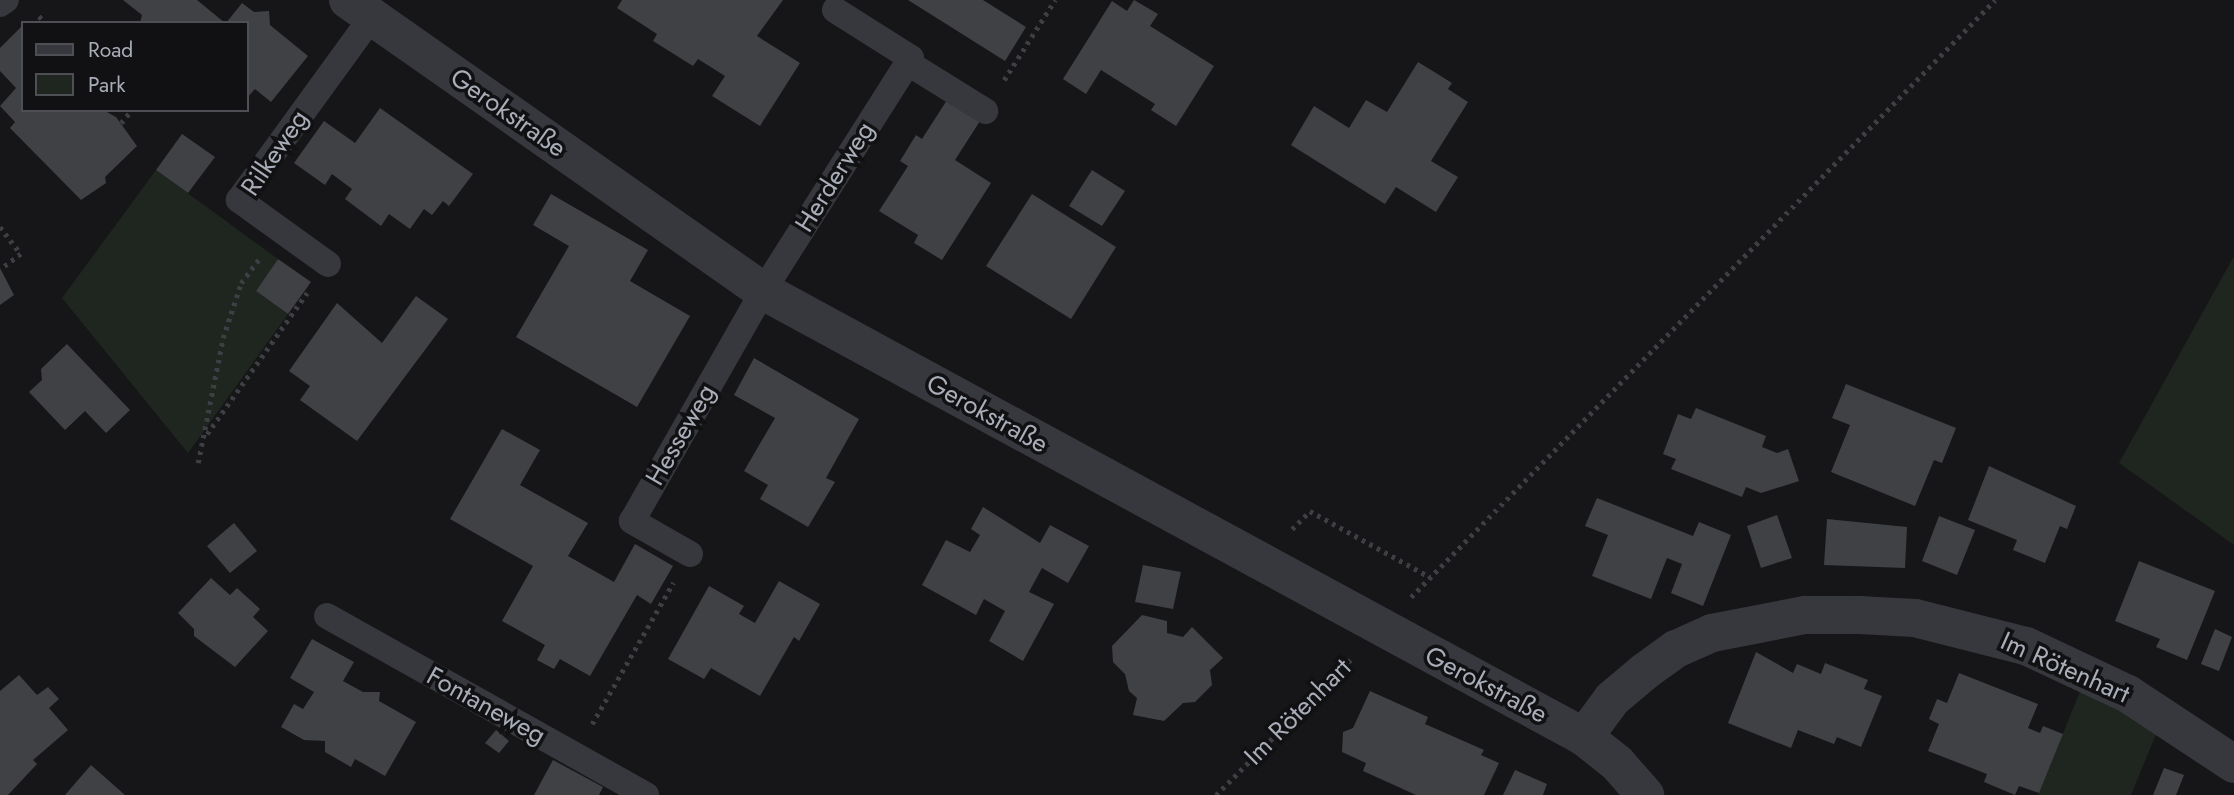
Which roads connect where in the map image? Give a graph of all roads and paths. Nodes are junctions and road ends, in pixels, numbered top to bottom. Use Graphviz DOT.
graph roads {
  1 [pos="5,0"];
  2 [pos="1055,0"];
  3 [pos="1996,0"];
  4 [pos="0,4"];
  5 [pos="359,9"];
  6 [pos="835,10"];
  7 [pos="908,63"];
  8 [pos="985,111"];
  9 [pos="130,112"];
  10 [pos="121,123"];
  11 [pos="0,227"];
  12 [pos="280,230"];
  13 [pos="328,264"];
  14 [pos="1,269"];
  15 [pos="763,291"];
  16 [pos="205,436"];
  17 [pos="198,463"];
  18 [pos="690,554"];
  19 [pos="1259,562"];
  20 [pos="1431,577"];
  21 [pos="327,616"];
  22 [pos="654,616"];
  23 [pos="1380,629"];
  24 [pos="596,718"];
  25 [pos="1584,737"];
  26 [pos="2234,764"];
  27 [pos="646,795"];
  28 [pos="1216,795"];
  29 [pos="1645,795"];
  1 -- 4 [label="lane"];
  2 -- 8 [label="path"];
  3 -- 20 [label="path, Im Rötenhart"];
  5 -- 12 [label="lane, Rilkeweg"];
  5 -- 15 [label="street, Gerokstraße"];
  6 -- 7 [label="lane"];
  7 -- 8 [label="lane"];
  7 -- 15 [label="lane, Herderweg"];
  9 -- 10 [label="path"];
  11 -- 14 [label="path"];
  12 -- 13 [label="lane, Rilkeweg"];
  12 -- 16 [label="path"];
  13 -- 16 [label="path"];
  15 -- 18 [label="lane, Hesseweg"];
  15 -- 19 [label="street, Gerokstraße"];
  16 -- 17 [label="path"];
  19 -- 20 [label="path"];
  19 -- 23 [label="street, Gerokstraße"];
  20 -- 23 [label="path, Im Rötenhart"];
  21 -- 27 [label="lane, Fontaneweg"];
  22 -- 24 [label="path"];
  23 -- 25 [label="street, Gerokstraße"];
  23 -- 28 [label="path, Im Rötenhart"];
  25 -- 26 [label="street, Im Rötenhart"];
  25 -- 29 [label="street, Gerokstraße"];
}
